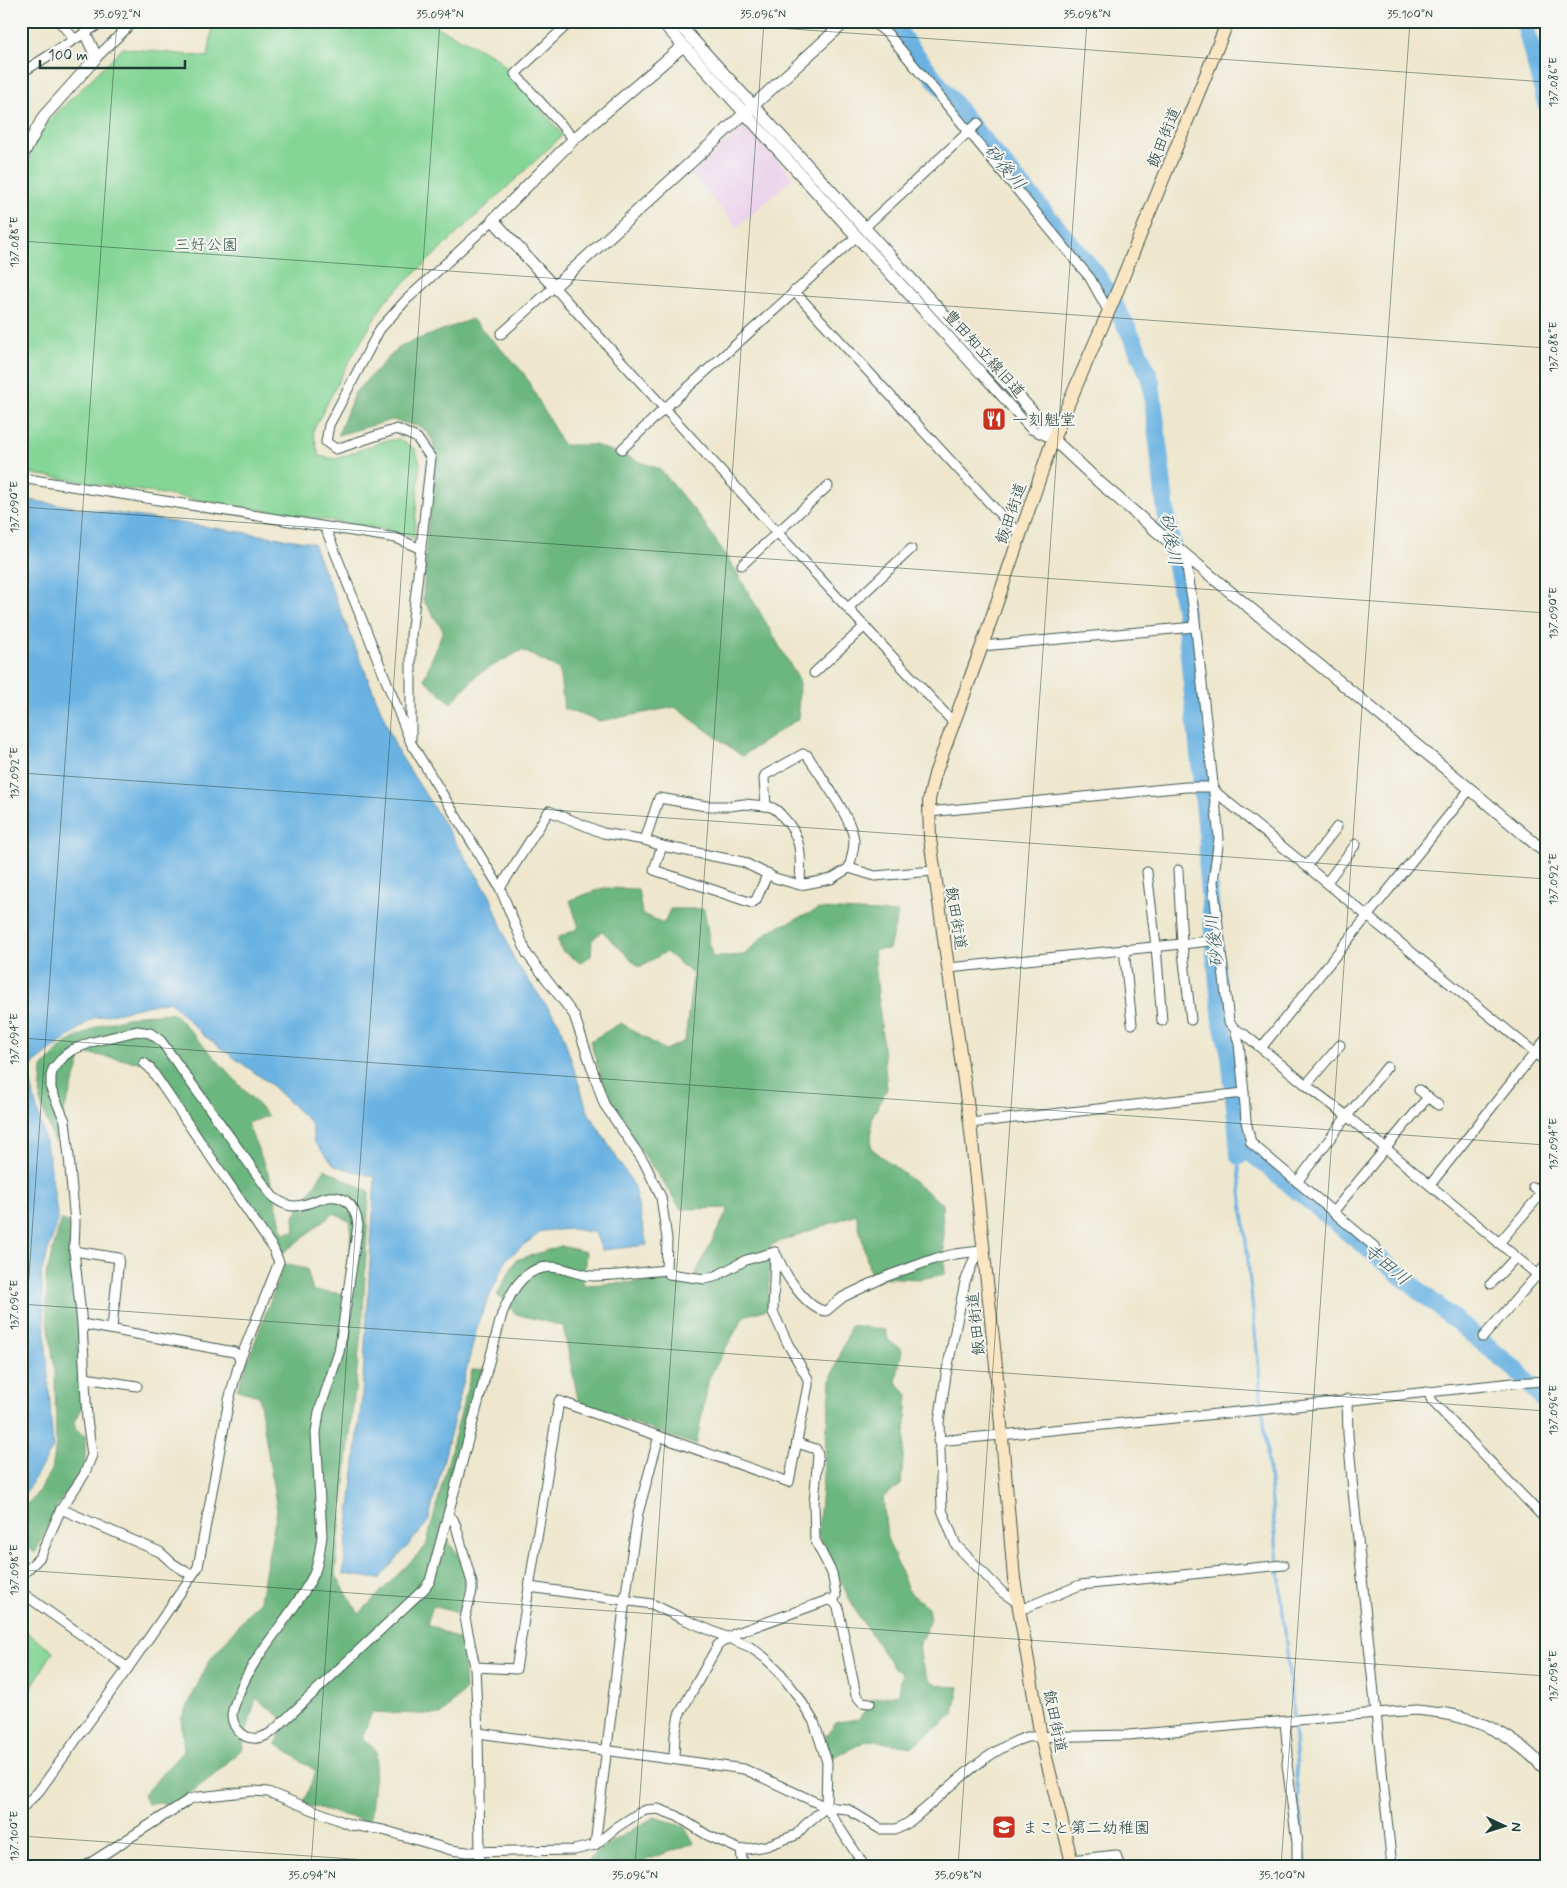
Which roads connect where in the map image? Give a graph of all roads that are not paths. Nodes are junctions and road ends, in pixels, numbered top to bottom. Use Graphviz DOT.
graph roads {
  1 [pos="58,21"];
  2 [pos="104,21"];
  3 [pos="134,21"];
  4 [pos="571,21"];
  5 [pos="661,21"];
  6 [pos="676,21"];
  7 [pos="846,21"];
  8 [pos="871,21"];
  9 [pos="1228,21"];
  10 [pos="85,33"];
  11 [pos="74,39"];
  12 [pos="683,46"];
  13 [pos="95,59"];
  14 [pos="21,73"];
  15 [pos="753,105"];
  16 [pos="744,113"];
  17 [pos="977,124"];
  18 [pos="968,132"];
  19 [pos="574,139"];
  20 [pos="21,158"];
  21 [pos="492,220"];
  22 [pos="865,227"];
  23 [pos="856,237"];
  24 [pos="554,287"];
  25 [pos="794,291"];
  26 [pos="1111,307"];
  27 [pos="502,334"];
  28 [pos="980,372"];
  29 [pos="665,408"];
  30 [pos="1053,439"];
  31 [pos="622,449"];
  32 [pos="21,478"];
  33 [pos="828,486"];
  34 [pos="325,527"];
  35 [pos="777,532"];
  36 [pos="1021,533"];
  37 [pos="421,549"];
  38 [pos="911,549"];
  39 [pos="1183,552"];
  40 [pos="742,564"];
  41 [pos="848,608"];
  42 [pos="865,626"];
  43 [pos="1193,627"];
  44 [pos="982,646"];
  45 [pos="814,672"];
  46 [pos="954,723"];
  47 [pos="411,743"];
  48 [pos="1211,786"];
  49 [pos="1470,789"];
  50 [pos="766,806"];
  51 [pos="928,812"];
  52 [pos="1337,827"];
  53 [pos="645,840"];
  54 [pos="1356,844"];
  55 [pos="662,846"];
  56 [pos="1546,854"];
  57 [pos="1307,866"];
  58 [pos="849,868"];
  59 [pos="1178,870"];
  60 [pos="934,871"];
  61 [pos="1147,872"];
  62 [pos="768,873"];
  63 [pos="1327,882"];
  64 [pos="800,885"];
  65 [pos="500,888"];
  66 [pos="1368,915"];
  67 [pos="1219,940"];
  68 [pos="1182,944"];
  69 [pos="1156,946"];
  70 [pos="1124,950"];
  71 [pos="949,968"];
  72 [pos="1191,1020"];
  73 [pos="1162,1021"];
  74 [pos="1132,1024"];
  75 [pos="1235,1029"];
  76 [pos="1546,1039"];
  77 [pos="1340,1045"];
  78 [pos="1261,1048"];
  79 [pos="1535,1052"];
  80 [pos="1546,1062"];
  81 [pos="144,1063"];
  82 [pos="1387,1067"];
  83 [pos="1306,1085"];
  84 [pos="1419,1090"];
  85 [pos="1242,1094"];
  86 [pos="1428,1097"];
  87 [pos="1438,1105"];
  88 [pos="1347,1116"];
  89 [pos="970,1123"];
  90 [pos="1385,1149"];
  91 [pos="1297,1182"];
  92 [pos="1430,1185"];
  93 [pos="1533,1187"];
  94 [pos="1544,1194"];
  95 [pos="1332,1212"];
  96 [pos="1499,1244"];
  97 [pos="1376,1248"];
  98 [pos="74,1251"];
  99 [pos="980,1251"];
  100 [pos="775,1252"];
  101 [pos="1516,1257"];
  102 [pos="1546,1265"];
  103 [pos="666,1270"];
  104 [pos="1538,1275"];
  105 [pos="1546,1282"];
  106 [pos="1491,1284"];
  107 [pos="82,1324"];
  108 [pos="112,1328"];
  109 [pos="1483,1337"];
  110 [pos="240,1360"];
  111 [pos="86,1378"];
  112 [pos="1546,1381"];
  113 [pos="137,1386"];
  114 [pos="1428,1391"];
  115 [pos="1347,1399"];
  116 [pos="1002,1434"];
  117 [pos="659,1436"];
  118 [pos="938,1441"];
  119 [pos="797,1443"];
  120 [pos="61,1509"];
  121 [pos="448,1517"];
  122 [pos="1546,1520"];
  123 [pos="1283,1564"];
  124 [pos="191,1575"];
  125 [pos="21,1576"];
  126 [pos="529,1587"];
  127 [pos="21,1592"];
  128 [pos="625,1600"];
  129 [pos="833,1601"];
  130 [pos="1018,1606"];
  131 [pos="726,1638"];
  132 [pos="475,1667"];
  133 [pos="128,1668"];
  134 [pos="870,1704"];
  135 [pos="1376,1712"];
  136 [pos="1441,1713"];
  137 [pos="1285,1721"];
  138 [pos="478,1733"];
  139 [pos="1041,1736"];
  140 [pos="606,1750"];
  141 [pos="674,1759"];
  142 [pos="1546,1770"];
  143 [pos="826,1807"];
  144 [pos="21,1808"];
  145 [pos="594,1845"];
  146 [pos="741,1850"];
  147 [pos="480,1851"];
  148 [pos="1072,1864"];
  149 [pos="84,1867"];
  150 [pos="478,1867"];
  151 [pos="743,1867"];
  152 [pos="865,1867"];
  153 [pos="1120,1867"];
  154 [pos="1297,1867"];
  155 [pos="1392,1867"];
  1 -- 11 [label="street"];
  2 -- 10 [label="street"];
  3 -- 13 [label="street"];
  4 -- 19 [label="street"];
  5 -- 12 [label="street, 豊田知立線旧道"];
  6 -- 15 [label="street, 豊田知立線旧道"];
  7 -- 15 [label="street"];
  8 -- 18 [label="street"];
  9 -- 26 [label="main road, 飯田街道"];
  10 -- 11 [label="street"];
  10 -- 13 [label="street"];
  11 -- 14 [label="street"];
  12 -- 16 [label="street, 豊田知立線旧道"];
  12 -- 19 [label="street"];
  13 -- 20 [label="street"];
  15 -- 16 [label="street"];
  15 -- 22 [label="street, 豊田知立線旧道"];
  16 -- 23 [label="street, 豊田知立線旧道"];
  16 -- 24 [label="street"];
  17 -- 18 [label="street"];
  18 -- 22 [label="street"];
  18 -- 26 [label="street"];
  19 -- 21 [label="street"];
  21 -- 24 [label="street"];
  21 -- 37 [label="street"];
  22 -- 30 [label="street, 豊田知立線旧道"];
  23 -- 25 [label="street"];
  23 -- 28 [label="street, 豊田知立線旧道"];
  24 -- 27 [label="street"];
  24 -- 29 [label="street"];
  25 -- 29 [label="street"];
  25 -- 36 [label="street"];
  26 -- 30 [label="main road, 飯田街道"];
  28 -- 30 [label="street, 豊田知立線旧道"];
  29 -- 31 [label="street"];
  29 -- 35 [label="street"];
  30 -- 36 [label="main road, 飯田街道"];
  30 -- 39 [label="street"];
  32 -- 34 [label="street"];
  33 -- 35 [label="street"];
  34 -- 37 [label="street"];
  34 -- 47 [label="street"];
  35 -- 40 [label="street"];
  35 -- 41 [label="street"];
  36 -- 44 [label="main road, 飯田街道"];
  37 -- 47 [label="street"];
  38 -- 41 [label="street"];
  39 -- 43 [label="street"];
  39 -- 49 [label="street"];
  41 -- 42 [label="street"];
  42 -- 45 [label="street"];
  42 -- 46 [label="street"];
  43 -- 44 [label="street"];
  43 -- 48 [label="street"];
  44 -- 46 [label="main road, 飯田街道"];
  46 -- 51 [label="main road, 飯田街道"];
  47 -- 65 [label="street"];
  48 -- 51 [label="street"];
  48 -- 57 [label="street"];
  48 -- 67 [label="street"];
  49 -- 56 [label="street"];
  49 -- 66 [label="street"];
  50 -- 53 [label="street"];
  50 -- 58 [label="street"];
  50 -- 64 [label="street"];
  51 -- 60 [label="main road, 飯田街道"];
  52 -- 57 [label="street"];
  53 -- 55 [label="street"];
  53 -- 65 [label="street"];
  54 -- 63 [label="street"];
  55 -- 62 [label="street"];
  55 -- 62 [label="street"];
  57 -- 63 [label="street"];
  58 -- 60 [label="street"];
  58 -- 64 [label="street"];
  59 -- 68 [label="street"];
  60 -- 71 [label="main road, 飯田街道"];
  61 -- 69 [label="street"];
  62 -- 64 [label="street"];
  63 -- 66 [label="street"];
  65 -- 103 [label="street"];
  66 -- 78 [label="street"];
  66 -- 79 [label="street"];
  67 -- 68 [label="street"];
  67 -- 75 [label="street"];
  68 -- 69 [label="street"];
  68 -- 72 [label="street"];
  69 -- 70 [label="street"];
  69 -- 73 [label="street"];
  70 -- 71 [label="street"];
  70 -- 74 [label="street"];
  71 -- 89 [label="main road, 飯田街道"];
  75 -- 78 [label="street"];
  75 -- 85 [label="street"];
  76 -- 79 [label="street"];
  77 -- 83 [label="street"];
  78 -- 83 [label="street"];
  79 -- 80 [label="street"];
  79 -- 92 [label="street"];
  81 -- 110 [label="street"];
  82 -- 88 [label="street"];
  83 -- 88 [label="street"];
  84 -- 86 [label="street"];
  85 -- 89 [label="street"];
  85 -- 91 [label="street"];
  86 -- 87 [label="street"];
  86 -- 90 [label="street"];
  88 -- 90 [label="street"];
  88 -- 91 [label="street"];
  89 -- 99 [label="main road, 飯田街道"];
  90 -- 92 [label="street"];
  90 -- 95 [label="street"];
  91 -- 95 [label="street"];
  92 -- 96 [label="street"];
  93 -- 94 [label="street"];
  94 -- 96 [label="street"];
  95 -- 97 [label="street"];
  96 -- 101 [label="street"];
  98 -- 107 [label="street"];
  98 -- 108 [label="street"];
  98 -- 121 [label="street"];
  99 -- 100 [label="street"];
  99 -- 116 [label="main road, 飯田街道"];
  99 -- 118 [label="street"];
  100 -- 103 [label="street"];
  100 -- 119 [label="street"];
  101 -- 104 [label="street"];
  101 -- 106 [label="street"];
  102 -- 104 [label="street"];
  103 -- 121 [label="street"];
  104 -- 105 [label="street"];
  104 -- 109 [label="street"];
  107 -- 108 [label="street"];
  107 -- 111 [label="street"];
  108 -- 110 [label="street"];
  110 -- 124 [label="street"];
  111 -- 113 [label="street"];
  111 -- 120 [label="street"];
  112 -- 114 [label="street"];
  114 -- 115 [label="street"];
  114 -- 122 [label="street"];
  115 -- 116 [label="street"];
  115 -- 135 [label="street"];
  116 -- 118 [label="street"];
  116 -- 130 [label="main road, 飯田街道"];
  117 -- 119 [label="street"];
  117 -- 126 [label="street"];
  117 -- 128 [label="street"];
  118 -- 130 [label="street"];
  119 -- 129 [label="street"];
  120 -- 124 [label="street"];
  120 -- 125 [label="street"];
  121 -- 132 [label="street"];
  123 -- 130 [label="street"];
  124 -- 133 [label="street"];
  126 -- 128 [label="street"];
  126 -- 132 [label="street"];
  127 -- 133 [label="street"];
  128 -- 131 [label="street"];
  128 -- 140 [label="street"];
  129 -- 131 [label="street"];
  129 -- 134 [label="street"];
  130 -- 139 [label="main road, 飯田街道"];
  131 -- 141 [label="street"];
  131 -- 143 [label="street"];
  132 -- 138 [label="street"];
  133 -- 144 [label="street"];
  135 -- 136 [label="street"];
  135 -- 137 [label="street"];
  135 -- 155 [label="street"];
  136 -- 142 [label="street"];
  137 -- 139 [label="street"];
  137 -- 154 [label="street"];
  138 -- 140 [label="street"];
  138 -- 147 [label="street"];
  139 -- 143 [label="street"];
  139 -- 148 [label="main road, 飯田街道"];
  140 -- 141 [label="street"];
  140 -- 145 [label="street"];
  141 -- 143 [label="street"];
  143 -- 146 [label="street"];
  143 -- 152 [label="street"];
  145 -- 146 [label="street"];
  145 -- 147 [label="street"];
  146 -- 151 [label="street"];
  147 -- 149 [label="street"];
  147 -- 150 [label="street"];
  148 -- 153 [label="street"];
}
